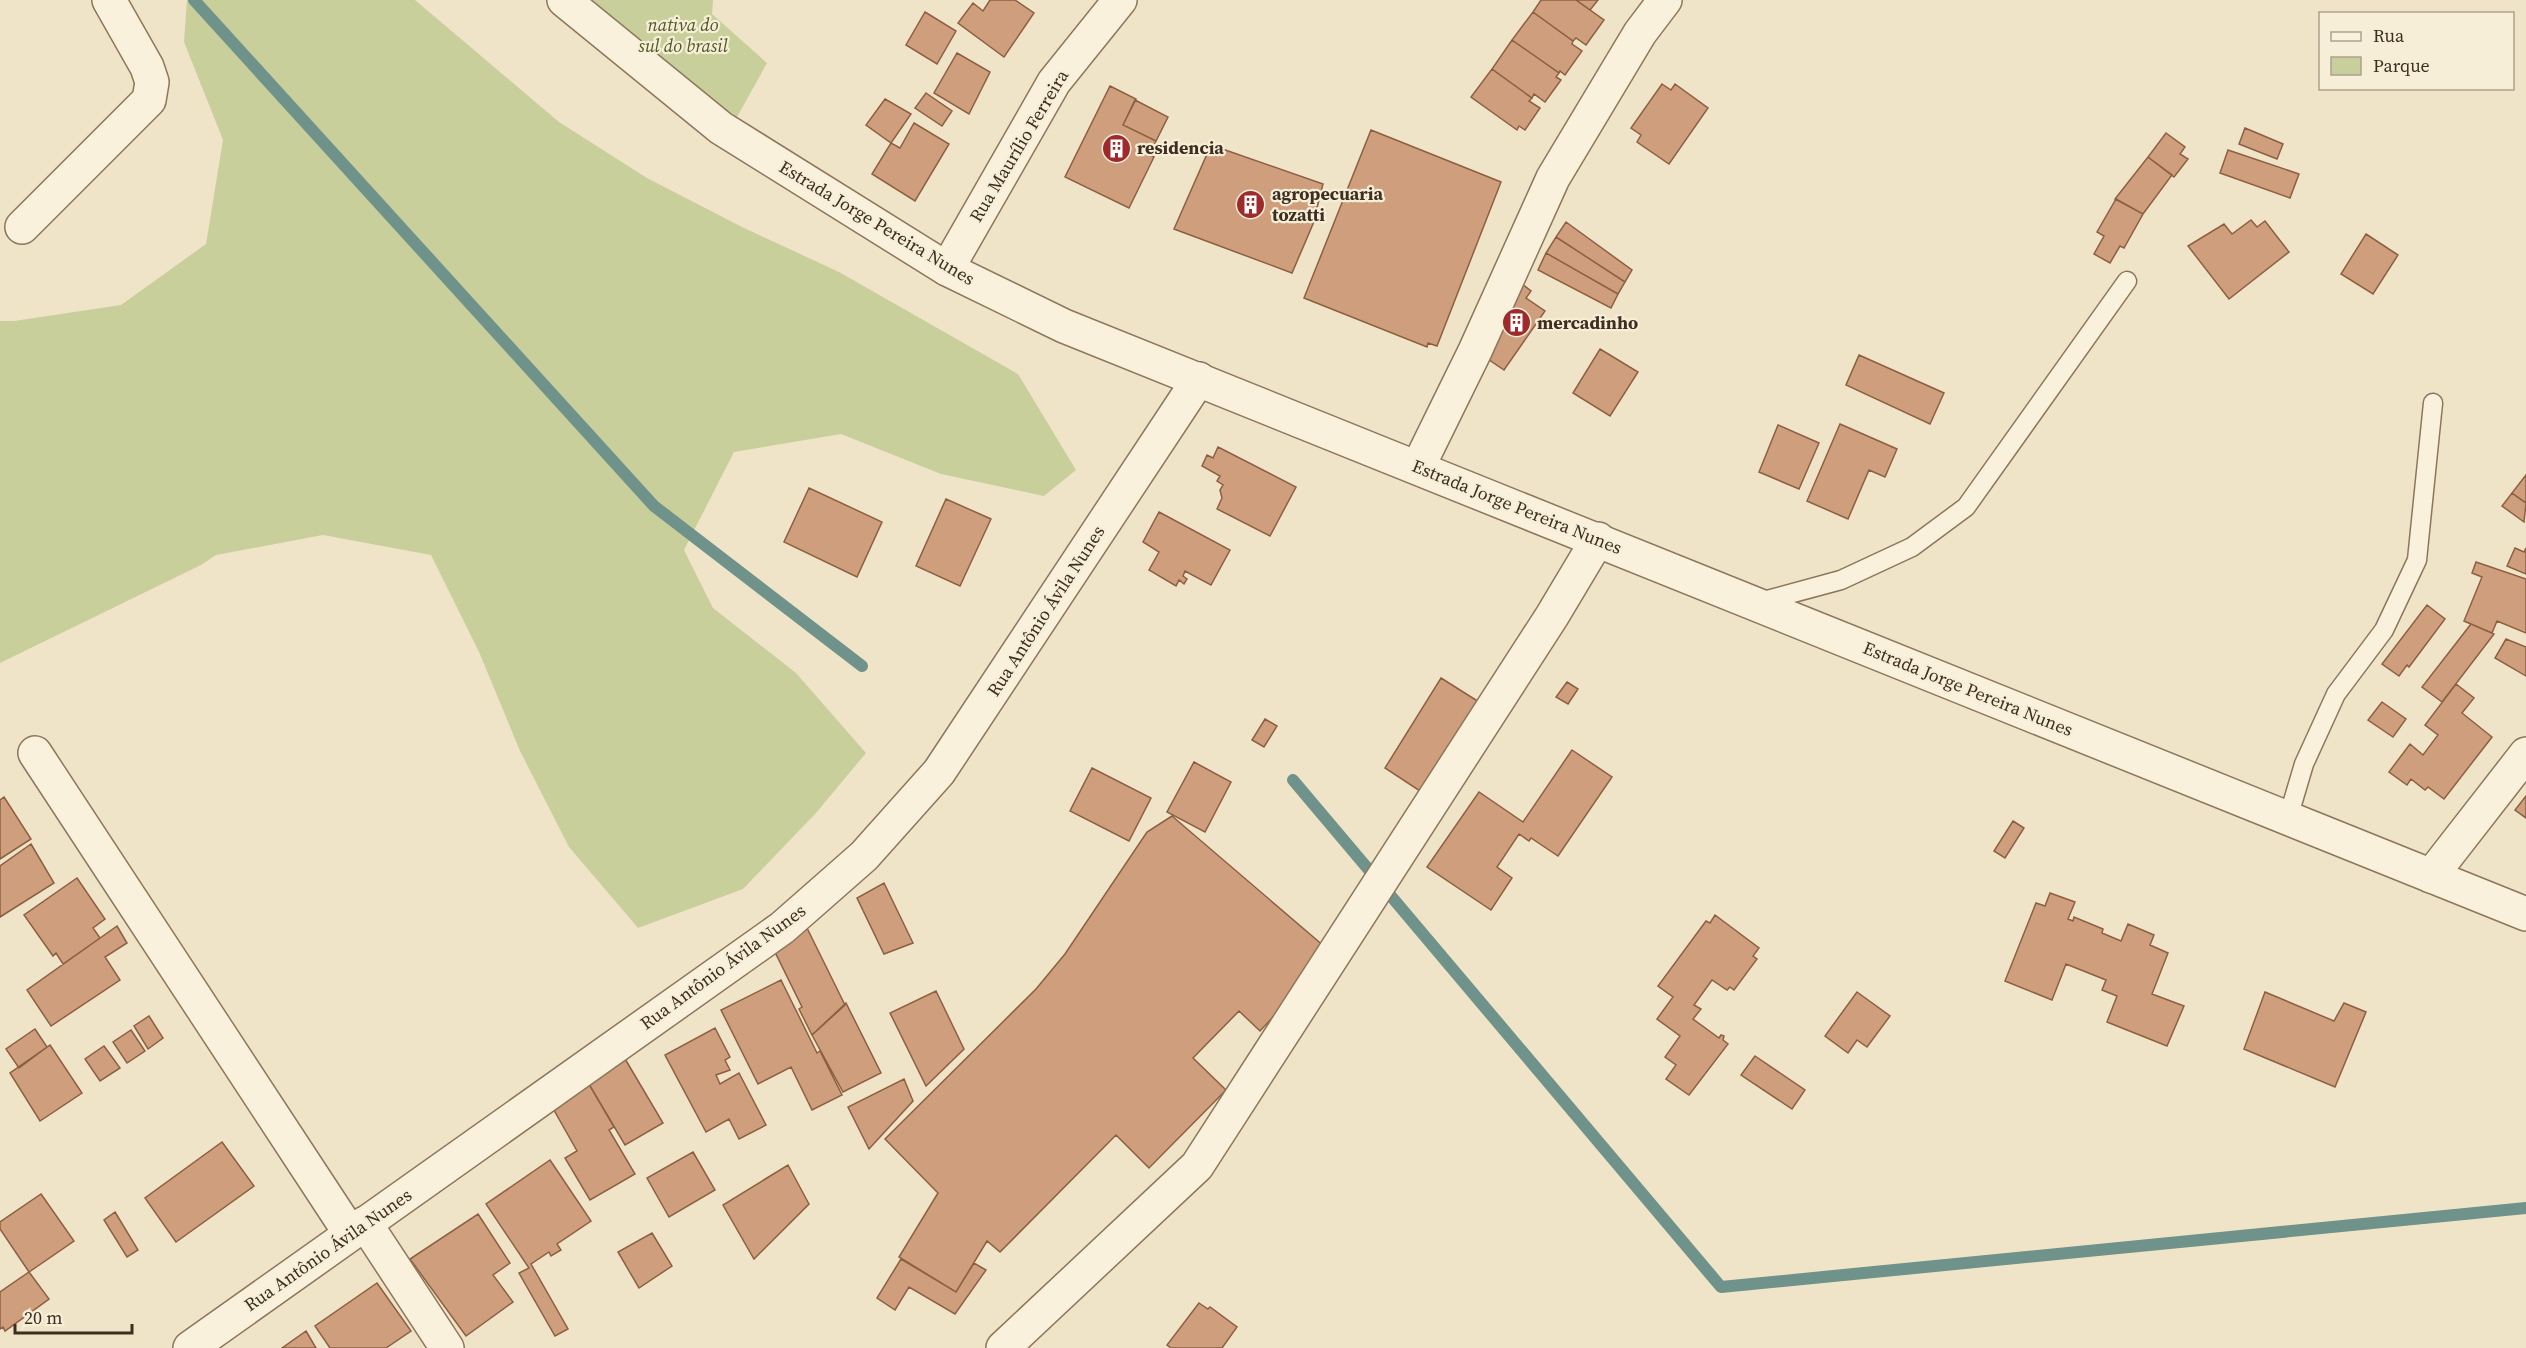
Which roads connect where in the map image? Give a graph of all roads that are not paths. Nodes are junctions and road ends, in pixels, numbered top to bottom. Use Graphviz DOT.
graph roads {
  1 [pos="110,0"];
  2 [pos="564,0"];
  3 [pos="1119,0"];
  4 [pos="1665,0"];
  5 [pos="22,227"];
  6 [pos="947,269"];
  7 [pos="2127,280"];
  8 [pos="1199,379"];
  9 [pos="2433,403"];
  10 [pos="1418,467"];
  11 [pos="1598,539"];
  12 [pos="1754,603"];
  13 [pos="35,753"];
  14 [pos="2526,754"];
  15 [pos="2288,818"];
  16 [pos="2431,876"];
  17 [pos="2526,914"];
  18 [pos="357,1228"];
  19 [pos="190,1348"];
  20 [pos="447,1348"];
  21 [pos="1003,1348"];
  1 -- 5 [label="street"];
  2 -- 6 [label="street, Estrada Jorge Pereira Nunes"];
  3 -- 6 [label="street, Rua Maurílio Ferreira"];
  4 -- 10 [label="street"];
  6 -- 8 [label="street, Estrada Jorge Pereira Nunes"];
  7 -- 12 [label="lane"];
  8 -- 10 [label="street, Estrada Jorge Pereira Nunes"];
  8 -- 18 [label="street, Rua Antônio Ávila Nunes"];
  9 -- 15 [label="lane"];
  10 -- 11 [label="street, Estrada Jorge Pereira Nunes"];
  11 -- 12 [label="street, Estrada Jorge Pereira Nunes"];
  11 -- 21 [label="street"];
  12 -- 15 [label="street, Estrada Jorge Pereira Nunes"];
  13 -- 18 [label="street"];
  14 -- 16 [label="street"];
  15 -- 16 [label="street, Estrada Jorge Pereira Nunes"];
  16 -- 17 [label="street, Estrada Jorge Pereira Nunes"];
  18 -- 19 [label="street, Rua Antônio Ávila Nunes"];
  18 -- 20 [label="street"];
}
